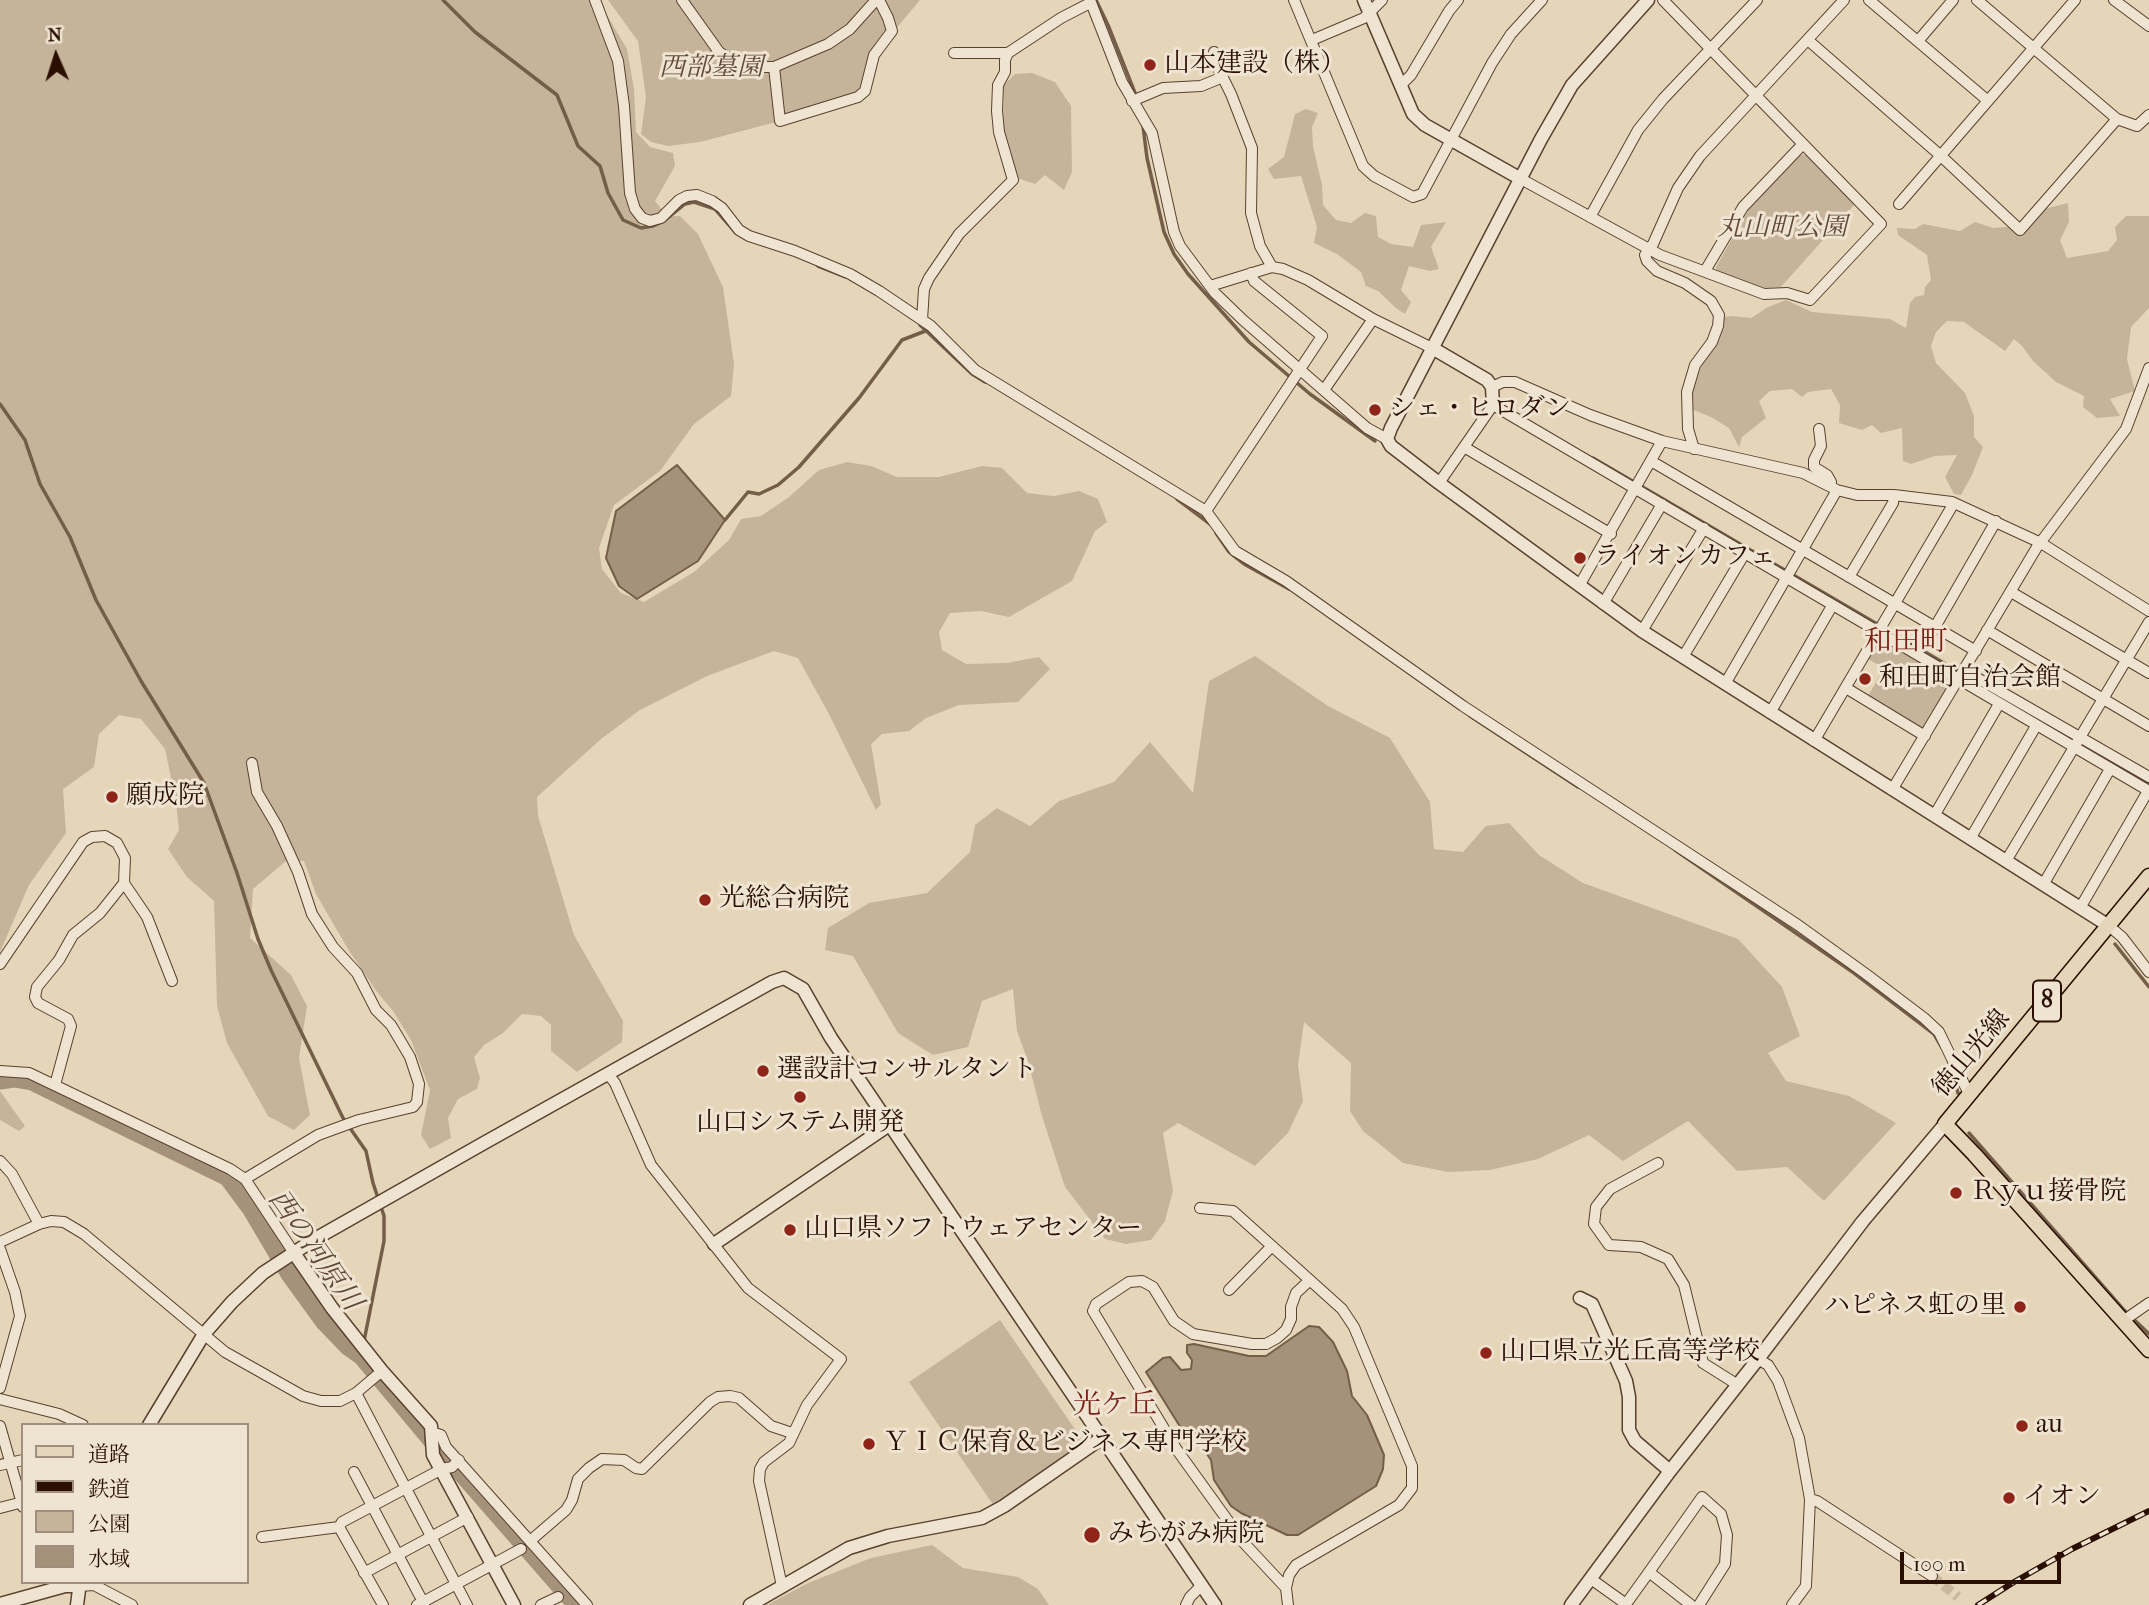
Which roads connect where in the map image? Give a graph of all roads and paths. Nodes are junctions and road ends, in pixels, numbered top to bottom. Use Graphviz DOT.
graph roads {
  1 [pos="595,0"];
  2 [pos="682,0"];
  3 [pos="878,0"];
  4 [pos="1294,0"];
  5 [pos="1364,0"];
  6 [pos="1382,0"];
  7 [pos="1458,0"];
  8 [pos="1542,0"];
  9 [pos="1648,0"];
  10 [pos="1663,0"];
  11 [pos="1757,0"];
  12 [pos="1844,0"];
  13 [pos="1869,0"];
  14 [pos="1953,0"];
  15 [pos="1977,0"];
  16 [pos="2075,0"];
  17 [pos="2114,0"];
  18 [pos="1089,1"];
  19 [pos="1370,14"];
  20 [pos="2149,26"];
  21 [pos="1312,40"];
  22 [pos="1808,41"];
  23 [pos="1918,41"];
  24 [pos="2035,47"];
  25 [pos="1712,50"];
  26 [pos="1213,52"];
  27 [pos="954,53"];
  28 [pos="1008,54"];
  29 [pos="774,67"];
  30 [pos="1223,77"];
  31 [pos="1401,85"];
  32 [pos="1756,97"];
  33 [pos="1987,100"];
  34 [pos="1132,101"];
  35 [pos="2149,114"];
  36 [pos="2117,119"];
  37 [pos="1451,140"];
  38 [pos="1803,144"];
  39 [pos="1941,156"];
  40 [pos="1521,179"];
  41 [pos="1899,205"];
  42 [pos="1590,217"];
  43 [pos="1649,250"];
  44 [pos="1272,267"];
  45 [pos="1705,271"];
  46 [pos="1251,273"];
  47 [pos="1210,286"];
  48 [pos="1373,319"];
  49 [pos="922,320"];
  50 [pos="1434,349"];
  51 [pos="2149,368"];
  52 [pos="1298,370"];
  53 [pos="1492,387"];
  54 [pos="1324,390"];
  55 [pos="1493,405"];
  56 [pos="1819,429"];
  57 [pos="1387,439"];
  58 [pos="1662,441"];
  59 [pos="1464,447"];
  60 [pos="1694,449"];
  61 [pos="1651,461"];
  62 [pos="1439,483"];
  63 [pos="1833,488"];
  64 [pos="1637,489"];
  65 [pos="1894,495"];
  66 [pos="1952,502"];
  67 [pos="1662,504"];
  68 [pos="1206,511"];
  69 [pos="1996,521"];
  70 [pos="1704,528"];
  71 [pos="1611,534"];
  72 [pos="2041,543"];
  73 [pos="1803,550"];
  74 [pos="1745,553"];
  75 [pos="1849,577"];
  76 [pos="1786,578"];
  77 [pos="1579,586"];
  78 [pos="2011,592"];
  79 [pos="1603,604"];
  80 [pos="1895,604"];
  81 [pos="1832,606"];
  82 [pos="2149,611"];
  83 [pos="2149,622"];
  84 [pos="1935,627"];
  85 [pos="1987,630"];
  86 [pos="1642,631"];
  87 [pos="1878,632"];
  88 [pos="1976,650"];
  89 [pos="1683,657"];
  90 [pos="2125,660"];
  91 [pos="1965,671"];
  92 [pos="2149,673"];
  93 [pos="1959,681"];
  94 [pos="1724,684"];
  95 [pos="1846,688"];
  96 [pos="2103,699"];
  97 [pos="1999,704"];
  98 [pos="1770,713"];
  99 [pos="2036,726"];
  100 [pos="2149,726"];
  101 [pos="1925,736"];
  102 [pos="2080,736"];
  103 [pos="1814,741"];
  104 [pos="2074,747"];
  105 [pos="252,763"];
  106 [pos="2110,769"];
  107 [pos="2147,772"];
  108 [pos="2138,785"];
  109 [pos="1892,790"];
  110 [pos="2149,791"];
  111 [pos="1934,816"];
  112 [pos="1969,839"];
  113 [pos="2006,861"];
  114 [pos="2149,876"];
  115 [pos="124,883"];
  116 [pos="2043,885"];
  117 [pos="2081,908"];
  118 [pos="2109,926"];
  119 [pos="0,964"];
  120 [pos="2149,972"];
  121 [pos="172,981"];
  122 [pos="0,1071"];
  123 [pos="608,1074"];
  124 [pos="55,1085"];
  125 [pos="1969,1094"];
  126 [pos="1945,1124"];
  127 [pos="889,1125"];
  128 [pos="0,1161"];
  129 [pos="1658,1163"];
  130 [pos="245,1179"];
  131 [pos="1200,1208"];
  132 [pos="39,1224"];
  133 [pos="0,1242"];
  134 [pos="714,1244"];
  135 [pos="1272,1246"];
  136 [pos="0,1249"];
  137 [pos="295,1252"];
  138 [pos="1310,1280"];
  139 [pos="1229,1290"];
  140 [pos="1580,1298"];
  141 [pos="2149,1303"];
  142 [pos="2123,1321"];
  143 [pos="204,1334"];
  144 [pos="0,1345"];
  145 [pos="2149,1350"];
  146 [pos="10,1354"];
  147 [pos="1758,1359"];
  148 [pos="382,1371"];
  149 [pos="1738,1385"];
  150 [pos="0,1388"];
  151 [pos="356,1394"];
  152 [pos="0,1399"];
  153 [pos="79,1423"];
  154 [pos="150,1423"];
  155 [pos="0,1426"];
  156 [pos="792,1433"];
  157 [pos="431,1437"];
  158 [pos="1102,1438"];
  159 [pos="5,1464"];
  160 [pos="452,1465"];
  161 [pos="1670,1471"];
  162 [pos="354,1472"];
  163 [pos="405,1488"];
  164 [pos="1810,1499"];
  165 [pos="21,1502"];
  166 [pos="21,1504"];
  167 [pos="372,1506"];
  168 [pos="0,1508"];
  169 [pos="468,1517"];
  170 [pos="339,1527"];
  171 [pos="431,1536"];
  172 [pos="262,1537"];
  173 [pos="530,1541"];
  174 [pos="521,1549"];
  175 [pos="398,1554"];
  176 [pos="494,1565"];
  177 [pos="1649,1572"];
  178 [pos="364,1573"];
  179 [pos="1931,1576"];
  180 [pos="1591,1579"];
  181 [pos="80,1584"];
  182 [pos="45,1586"];
  183 [pos="457,1586"];
  184 [pos="1202,1586"];
  185 [pos="782,1587"];
  186 [pos="1286,1588"];
  187 [pos="558,1597"];
  188 [pos="1,1603"];
  189 [pos="421,1604"];
  190 [pos="77,1605"];
  191 [pos="132,1605"];
  192 [pos="383,1605"];
  193 [pos="467,1605"];
  194 [pos="514,1605"];
  195 [pos="541,1605"];
  196 [pos="587,1605"];
  197 [pos="750,1605"];
  198 [pos="1186,1605"];
  199 [pos="1215,1605"];
  200 [pos="1288,1605"];
  201 [pos="1571,1605"];
  202 [pos="1691,1605"];
  203 [pos="1699,1605"];
  204 [pos="1792,1605"];
  1 -- 49 [label="street"];
  2 -- 29 [label="street"];
  3 -- 29 [label="street"];
  3 -- 29 [label="street"];
  4 -- 21 [label="street"];
  5 -- 19 [label="street"];
  6 -- 19 [label="street"];
  7 -- 31 [label="street"];
  8 -- 37 [label="street"];
  9 -- 40 [label="street"];
  10 -- 25 [label="street"];
  11 -- 25 [label="street"];
  12 -- 22 [label="street"];
  13 -- 23 [label="street"];
  14 -- 23 [label="street"];
  15 -- 24 [label="street"];
  16 -- 24 [label="street"];
  17 -- 20 [label="street"];
  18 -- 28 [label="street"];
  18 -- 34 [label="street"];
  19 -- 21 [label="street"];
  19 -- 31 [label="street"];
  21 -- 37 [label="street"];
  22 -- 32 [label="street"];
  22 -- 39 [label="street"];
  23 -- 33 [label="street"];
  24 -- 33 [label="street"];
  24 -- 36 [label="street"];
  25 -- 32 [label="street"];
  25 -- 42 [label="street"];
  26 -- 30 [label="street"];
  27 -- 28 [label="street"];
  28 -- 49 [label="street"];
  30 -- 34 [label="street"];
  30 -- 44 [label="street"];
  31 -- 37 [label="street"];
  32 -- 38 [label="street"];
  32 -- 43 [label="street"];
  33 -- 39 [label="street"];
  34 -- 47 [label="street"];
  35 -- 36 [label="street"];
  36 -- 39 [label="street"];
  37 -- 40 [label="street"];
  38 -- 45 [label="street"];
  38 -- 45 [label="street"];
  39 -- 41 [label="street"];
  40 -- 42 [label="street"];
  40 -- 50 [label="street"];
  42 -- 43 [label="street"];
  43 -- 45 [label="street"];
  43 -- 60 [label="street"];
  44 -- 46 [label="street"];
  44 -- 48 [label="street"];
  46 -- 47 [label="street"];
  46 -- 52 [label="street"];
  47 -- 52 [label="street"];
  48 -- 50 [label="street"];
  48 -- 54 [label="street"];
  49 -- 68 [label="street"];
  50 -- 53 [label="street"];
  50 -- 57 [label="street"];
  51 -- 72 [label="street"];
  52 -- 54 [label="street"];
  52 -- 68 [label="street"];
  53 -- 55 [label="street"];
  53 -- 58 [label="street"];
  54 -- 57 [label="street"];
  55 -- 59 [label="street"];
  55 -- 64 [label="street"];
  56 -- 63 [label="street"];
  57 -- 62 [label="street"];
  58 -- 60 [label="street"];
  58 -- 61 [label="street"];
  59 -- 62 [label="street"];
  59 -- 71 [label="street"];
  60 -- 63 [label="street"];
  61 -- 64 [label="street"];
  61 -- 73 [label="street"];
  62 -- 77 [label="street"];
  63 -- 65 [label="street"];
  63 -- 73 [label="street"];
  64 -- 67 [label="street"];
  64 -- 71 [label="street"];
  65 -- 66 [label="street"];
  65 -- 75 [label="street"];
  66 -- 69 [label="street"];
  66 -- 80 [label="street"];
  67 -- 70 [label="street"];
  67 -- 79 [label="street"];
  68 -- 125 [label="street"];
  69 -- 72 [label="street"];
  69 -- 84 [label="street"];
  70 -- 74 [label="street"];
  70 -- 86 [label="street"];
  71 -- 77 [label="street"];
  72 -- 78 [label="street"];
  72 -- 82 [label="street"];
  73 -- 75 [label="street"];
  73 -- 76 [label="street"];
  74 -- 76 [label="street"];
  74 -- 89 [label="street"];
  75 -- 80 [label="street"];
  76 -- 81 [label="street"];
  76 -- 94 [label="street"];
  77 -- 79 [label="street"];
  78 -- 85 [label="street"];
  78 -- 90 [label="street"];
  79 -- 86 [label="street"];
  80 -- 84 [label="street"];
  80 -- 87 [label="street"];
  81 -- 87 [label="street"];
  81 -- 98 [label="street"];
  83 -- 90 [label="street"];
  84 -- 88 [label="street"];
  85 -- 88 [label="street"];
  85 -- 96 [label="street"];
  86 -- 89 [label="street"];
  87 -- 93 [label="street"];
  87 -- 95 [label="street"];
  88 -- 91 [label="street"];
  89 -- 94 [label="street"];
  90 -- 92 [label="street"];
  90 -- 96 [label="street"];
  91 -- 93 [label="street"];
  91 -- 102 [label="street"];
  93 -- 97 [label="street"];
  93 -- 101 [label="street"];
  94 -- 98 [label="street"];
  95 -- 101 [label="street"];
  95 -- 103 [label="street"];
  96 -- 100 [label="street"];
  96 -- 102 [label="street"];
  97 -- 99 [label="street"];
  97 -- 111 [label="street"];
  98 -- 103 [label="street"];
  99 -- 104 [label="street"];
  99 -- 112 [label="street"];
  101 -- 109 [label="street"];
  102 -- 104 [label="street"];
  102 -- 107 [label="street"];
  103 -- 109 [label="street"];
  104 -- 106 [label="street"];
  104 -- 113 [label="street"];
  105 -- 130 [label="street"];
  106 -- 108 [label="street"];
  106 -- 116 [label="street"];
  107 -- 108 [label="street"];
  108 -- 110 [label="street"];
  109 -- 111 [label="street"];
  110 -- 117 [label="street"];
  111 -- 112 [label="street"];
  112 -- 113 [label="street"];
  113 -- 116 [label="street"];
  114 -- 118 [label="main road, 徳山光線 / 8"];
  115 -- 119 [label="street"];
  115 -- 121 [label="street"];
  115 -- 124 [label="street"];
  116 -- 117 [label="street"];
  117 -- 118 [label="street"];
  118 -- 120 [label="street"];
  118 -- 125 [label="main road, 徳山光線 / 8"];
  122 -- 124 [label="street"];
  123 -- 127 [label="street"];
  123 -- 134 [label="street"];
  123 -- 137 [label="street"];
  124 -- 130 [label="street"];
  125 -- 126 [label="main road, 徳山光線 / 8"];
  126 -- 142 [label="main road, 徳山光線"];
  126 -- 147 [label="street"];
  127 -- 134 [label="street"];
  127 -- 158 [label="street"];
  128 -- 132 [label="street"];
  129 -- 149 [label="street"];
  130 -- 137 [label="street"];
  131 -- 135 [label="street"];
  132 -- 133 [label="street"];
  132 -- 143 [label="street"];
  134 -- 156 [label="street"];
  135 -- 138 [label="street"];
  135 -- 139 [label="street"];
  136 -- 146 [label="street"];
  137 -- 143 [label="street"];
  137 -- 148 [label="street"];
  138 -- 186 [label="street"];
  138 -- 186 [label="street"];
  140 -- 161 [label="street"];
  141 -- 142 [label="street"];
  142 -- 145 [label="main road, 徳山光線"];
  143 -- 151 [label="street"];
  143 -- 154 [label="street"];
  144 -- 146 [label="street"];
  146 -- 150 [label="street"];
  147 -- 149 [label="street"];
  147 -- 164 [label="street"];
  148 -- 151 [label="street"];
  148 -- 157 [label="street"];
  149 -- 161 [label="street"];
  151 -- 163 [label="street"];
  152 -- 153 [label="street"];
  155 -- 159 [label="street"];
  156 -- 173 [label="street"];
  156 -- 185 [label="street"];
  157 -- 160 [label="street"];
  157 -- 160 [label="street"];
  158 -- 184 [label="street"];
  158 -- 185 [label="street"];
  159 -- 165 [label="street"];
  160 -- 163 [label="street"];
  160 -- 169 [label="street"];
  160 -- 173 [label="street"];
  161 -- 180 [label="street"];
  162 -- 167 [label="street"];
  163 -- 167 [label="street"];
  163 -- 171 [label="street"];
  164 -- 179 [label="street"];
  164 -- 204 [label="street"];
  166 -- 168 [label="street"];
  167 -- 170 [label="street"];
  167 -- 175 [label="street"];
  169 -- 171 [label="street"];
  169 -- 176 [label="street"];
  170 -- 172 [label="street"];
  170 -- 178 [label="street"];
  171 -- 175 [label="street"];
  171 -- 183 [label="street"];
  173 -- 196 [label="street"];
  174 -- 176 [label="street"];
  175 -- 178 [label="street"];
  175 -- 189 [label="street"];
  176 -- 183 [label="street"];
  176 -- 194 [label="street"];
  177 -- 180 [label="street"];
  177 -- 202 [label="street"];
  177 -- 203 [label="street"];
  178 -- 192 [label="street"];
  180 -- 201 [label="street"];
  181 -- 182 [label="street"];
  181 -- 190 [label="street"];
  181 -- 191 [label="street"];
  182 -- 188 [label="street"];
  183 -- 189 [label="street"];
  183 -- 193 [label="street"];
  184 -- 198 [label="street"];
  184 -- 199 [label="street"];
  185 -- 197 [label="street"];
  186 -- 200 [label="street"];
  187 -- 195 [label="street"];
}
